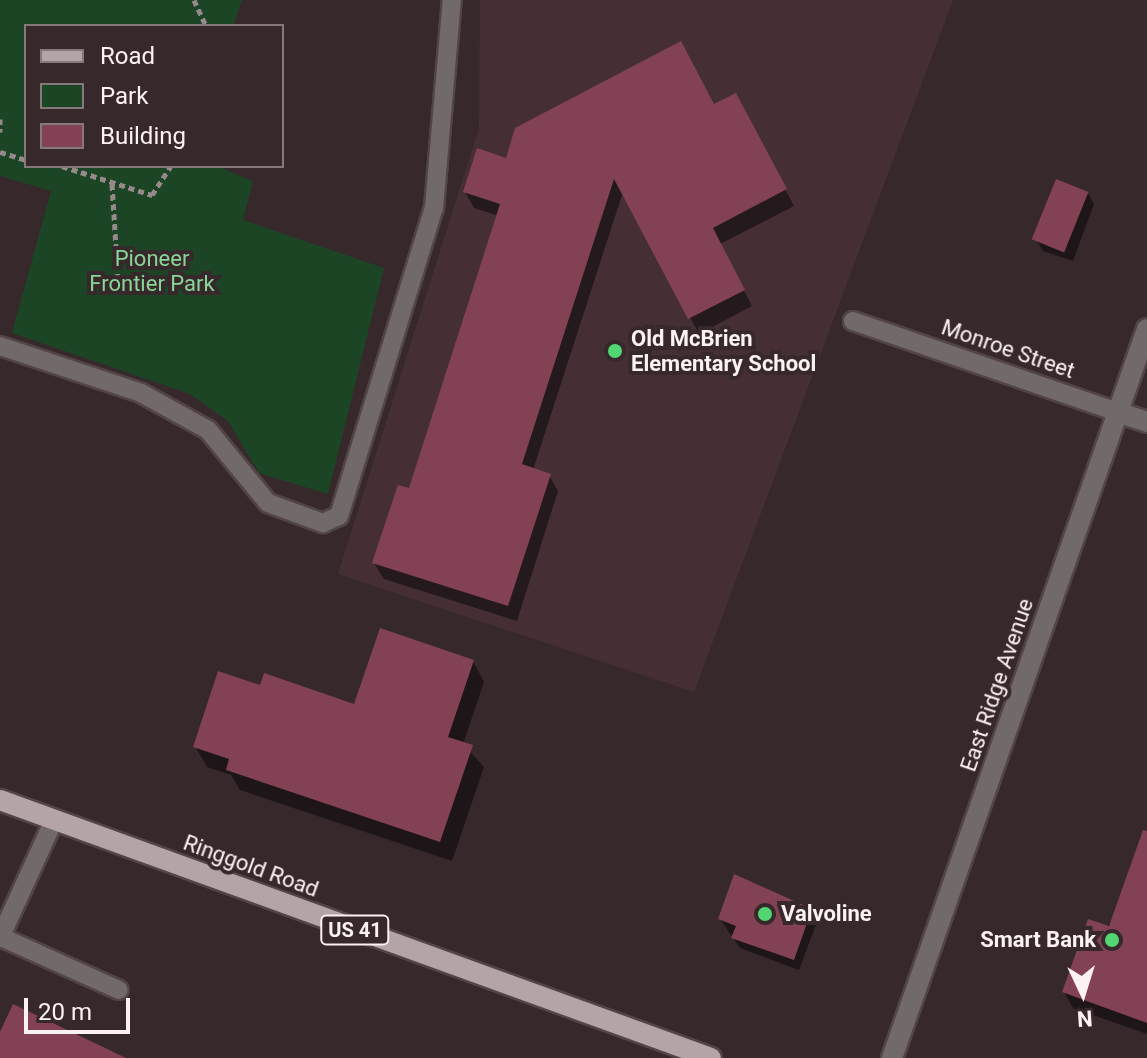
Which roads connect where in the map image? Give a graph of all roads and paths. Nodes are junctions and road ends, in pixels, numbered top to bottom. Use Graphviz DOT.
graph roads {
  1 [pos="194,0"];
  2 [pos="452,0"];
  3 [pos="205,24"];
  4 [pos="0,119"];
  5 [pos="0,132"];
  6 [pos="0,152"];
  7 [pos="24,159"];
  8 [pos="68,168"];
  9 [pos="170,168"];
  10 [pos="112,183"];
  11 [pos="118,279"];
  12 [pos="853,321"];
  13 [pos="1147,329"];
  14 [pos="0,346"];
  15 [pos="1117,412"];
  16 [pos="1147,422"];
  17 [pos="0,800"];
  18 [pos="54,820"];
  19 [pos="0,937"];
  20 [pos="119,990"];
  21 [pos="703,1057"];
  22 [pos="892,1058"];
  1 -- 3 [label="path"];
  2 -- 14 [label="lane"];
  4 -- 5 [label="path"];
  6 -- 7 [label="path"];
  8 -- 10 [label="path"];
  9 -- 10 [label="path"];
  10 -- 11 [label="path"];
  12 -- 15 [label="lane, Monroe Street"];
  13 -- 15 [label="street, East Ridge Avenue"];
  15 -- 16 [label="street, Monroe Street"];
  15 -- 22 [label="street, East Ridge Avenue"];
  17 -- 18 [label="main road, Ringgold Road / US 41"];
  18 -- 19 [label="lane"];
  18 -- 21 [label="main road, Ringgold Road / US 41"];
  19 -- 20 [label="lane"];
}
